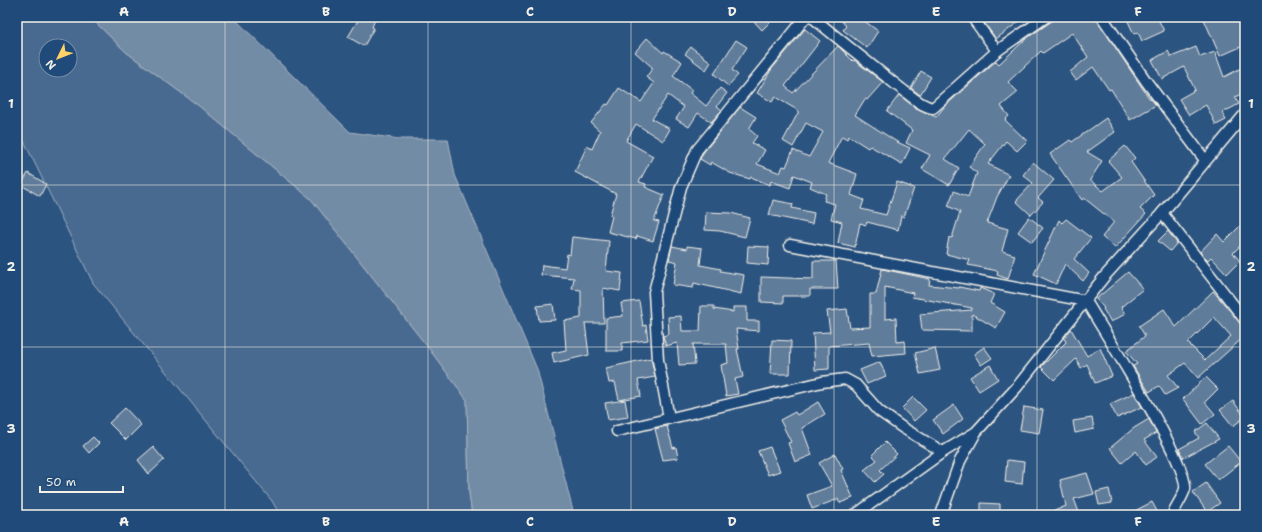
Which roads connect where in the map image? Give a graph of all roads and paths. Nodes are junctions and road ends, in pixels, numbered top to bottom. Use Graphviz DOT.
graph roads {
  1 [pos="806,17"];
  2 [pos="812,17"];
  3 [pos="972,17"];
  4 [pos="1046,17"];
  5 [pos="1104,18"];
  6 [pos="997,51"];
  7 [pos="1245,114"];
  8 [pos="1205,160"];
  9 [pos="1162,213"];
  10 [pos="790,245"];
  11 [pos="1086,301"];
  12 [pos="1245,320"];
  13 [pos="669,418"];
  14 [pos="617,431"];
  15 [pos="976,432"];
  16 [pos="943,452"];
  17 [pos="1174,511"];
  18 [pos="856,515"];
  19 [pos="941,515"];
  1 -- 13 [label="street"];
  2 -- 6 [label="street"];
  3 -- 6 [label="street"];
  4 -- 6 [label="street"];
  5 -- 8 [label="street"];
  7 -- 8 [label="street"];
  8 -- 9 [label="street"];
  9 -- 11 [label="street"];
  9 -- 12 [label="street"];
  10 -- 11 [label="street"];
  11 -- 15 [label="street"];
  11 -- 17 [label="street"];
  13 -- 14 [label="street"];
  13 -- 16 [label="street"];
  15 -- 16 [label="street"];
  15 -- 19 [label="street"];
  16 -- 18 [label="street"];
}
